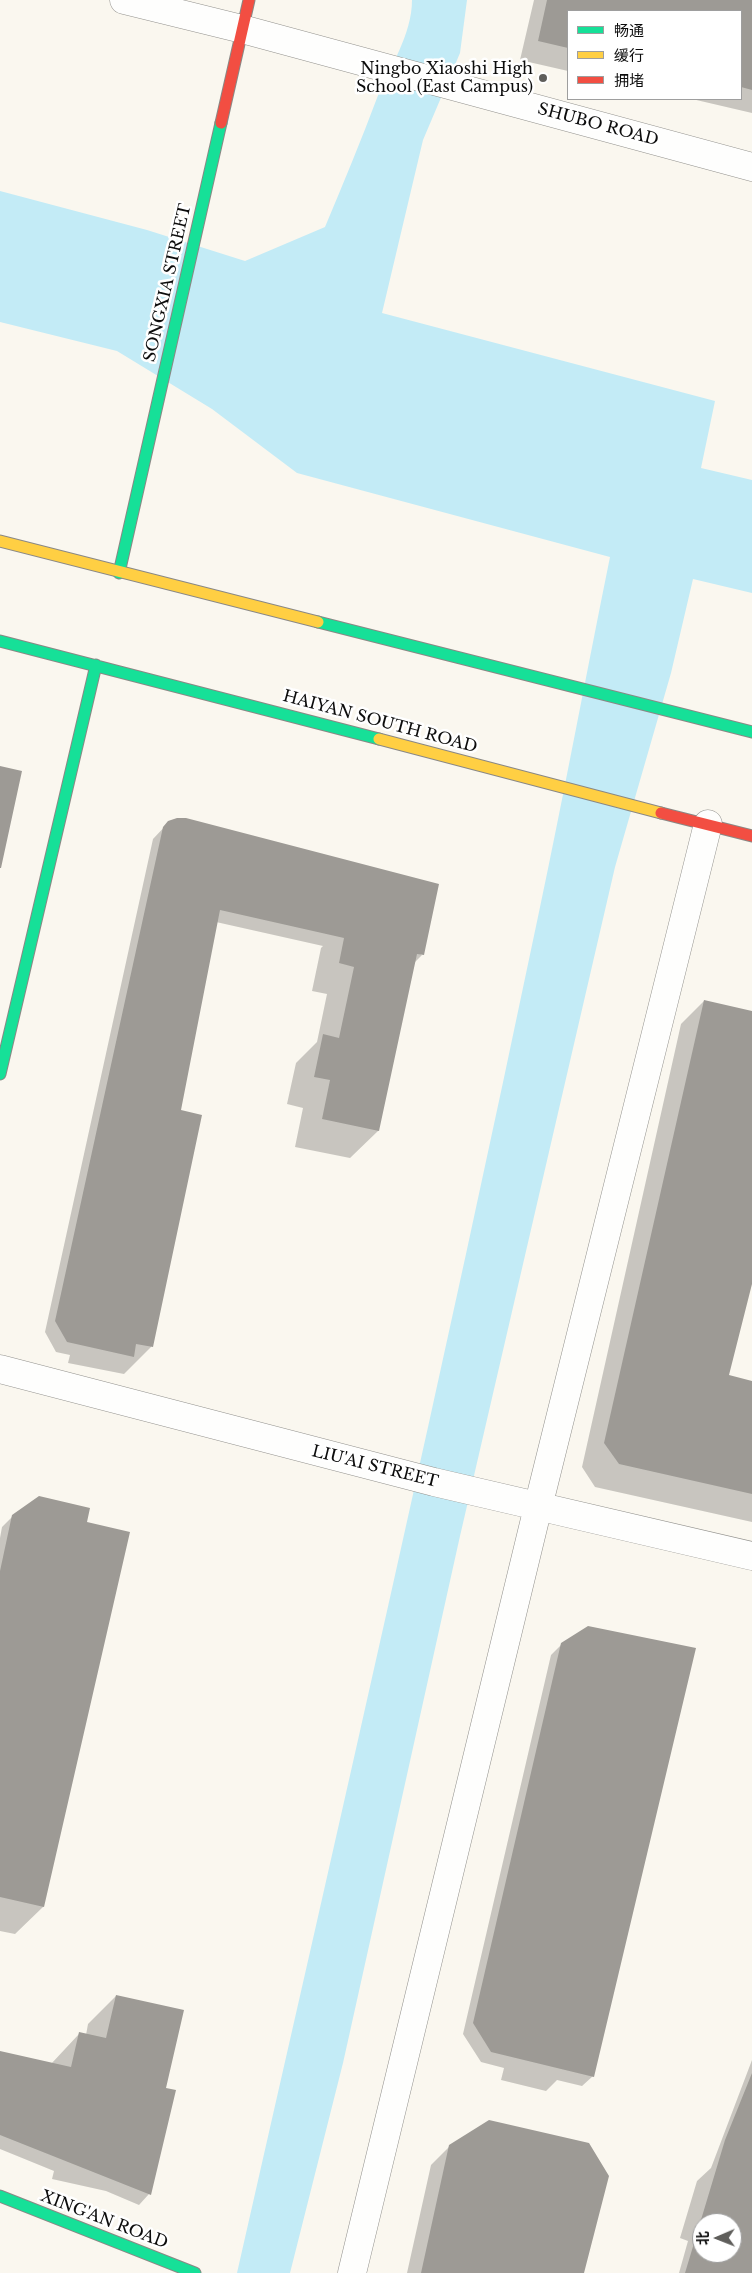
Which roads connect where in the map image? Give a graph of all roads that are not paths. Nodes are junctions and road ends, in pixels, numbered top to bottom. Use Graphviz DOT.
graph roads {
  1 [pos="124,0"];
  2 [pos="249,0"];
  3 [pos="242,29"];
  4 [pos="752,167"];
  5 [pos="0,541"];
  6 [pos="119,572"];
  7 [pos="0,640"];
  8 [pos="96,666"];
  9 [pos="752,732"];
  10 [pos="708,824"];
  11 [pos="752,836"];
  12 [pos="0,1074"];
  13 [pos="0,1369"];
  14 [pos="538,1507"];
  15 [pos="752,1556"];
  16 [pos="0,2196"];
  17 [pos="195,2273"];
  18 [pos="352,2273"];
  1 -- 3 [label="street, SHUBO ROAD"];
  2 -- 3 [label="main road, SONGXIA STREET"];
  3 -- 4 [label="street, SHUBO ROAD"];
  3 -- 6 [label="main road, SONGXIA STREET"];
  5 -- 6 [label="main road"];
  6 -- 9 [label="main road"];
  7 -- 8 [label="main road, HAIYAN SOUTH ROAD"];
  8 -- 10 [label="main road, HAIYAN SOUTH ROAD"];
  8 -- 12 [label="main road"];
  10 -- 11 [label="main road, HAIYAN SOUTH ROAD"];
  10 -- 14 [label="street"];
  13 -- 14 [label="street, LIU'AI STREET"];
  14 -- 15 [label="street, LIU'AI STREET"];
  14 -- 18 [label="street"];
  16 -- 17 [label="main road, XING'AN ROAD"];
}
